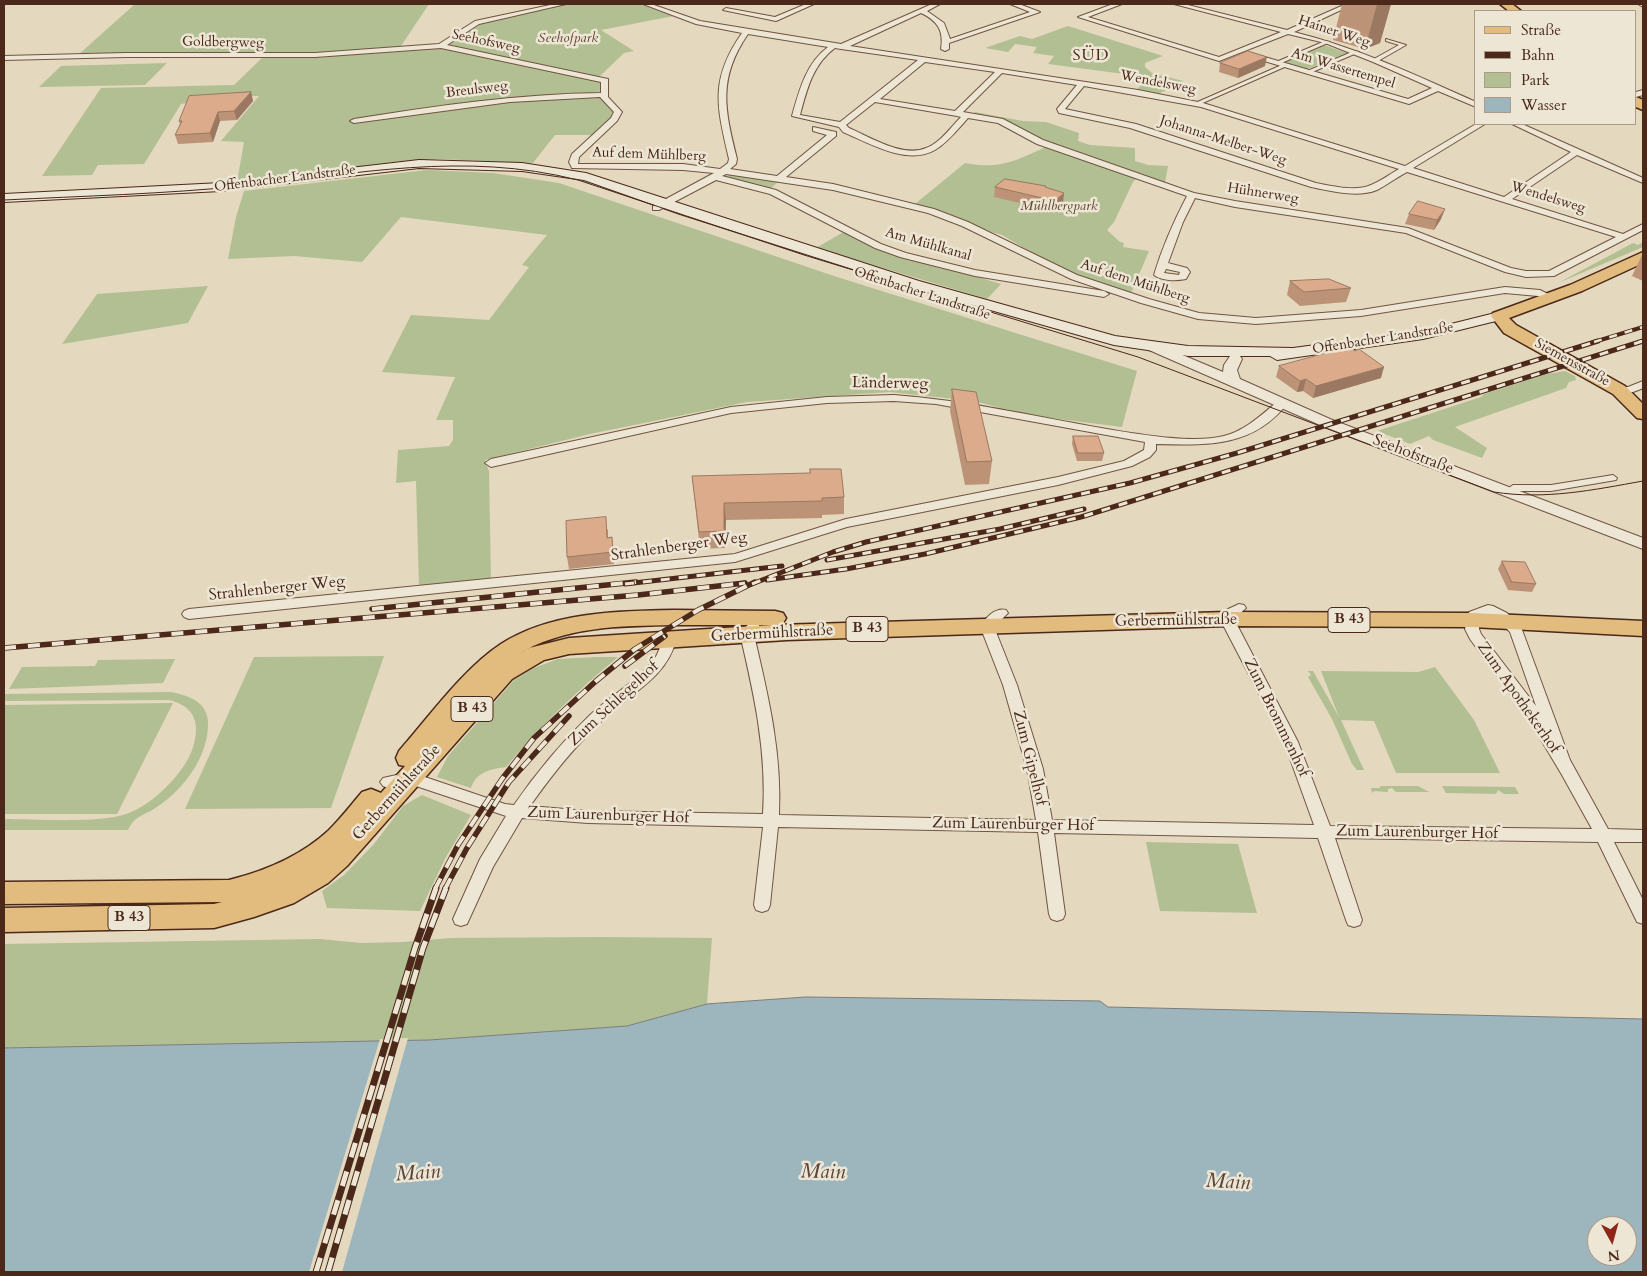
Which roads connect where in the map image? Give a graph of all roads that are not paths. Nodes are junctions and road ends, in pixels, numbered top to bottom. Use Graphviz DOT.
graph roads {
  1 [pos="563,4"];
  2 [pos="646,4"];
  3 [pos="738,4"];
  4 [pos="811,4"];
  5 [pos="937,4"];
  6 [pos="1013,4"];
  7 [pos="1119,4"];
  8 [pos="1177,4"];
  9 [pos="1351,4"];
  10 [pos="921,11"];
  11 [pos="719,13"];
  12 [pos="698,23"];
  13 [pos="1290,31"];
  14 [pos="746,32"];
  15 [pos="1327,39"];
  16 [pos="1388,40"];
  17 [pos="946,42"];
  18 [pos="441,46"];
  19 [pos="836,47"];
  20 [pos="1239,52"];
  21 [pos="1356,52"];
  22 [pos="4,58"];
  23 [pos="923,60"];
  24 [pos="1376,60"];
  25 [pos="939,61"];
  26 [pos="1276,63"];
  27 [pos="1286,66"];
  28 [pos="1000,71"];
  29 [pos="1308,72"];
  30 [pos="1082,84"];
  31 [pos="1437,88"];
  32 [pos="604,92"];
  33 [pos="874,100"];
  34 [pos="1196,104"];
  35 [pos="1474,104"];
  36 [pos="957,114"];
  37 [pos="967,116"];
  38 [pos="354,121"];
  39 [pos="842,125"];
  40 [pos="1479,125"];
  41 [pos="1518,125"];
  42 [pos="805,127"];
  43 [pos="1577,151"];
  44 [pos="575,166"];
  45 [pos="1406,168"];
  46 [pos="721,174"];
  47 [pos="565,175"];
  48 [pos="780,178"];
  49 [pos="1643,181"];
  50 [pos="1192,195"];
  51 [pos="4,198"];
  52 [pos="1506,199"];
  53 [pos="661,206"];
  54 [pos="1643,227"];
  55 [pos="1624,237"];
  56 [pos="1643,257"];
  57 [pos="1162,265"];
  58 [pos="1551,298"];
  59 [pos="1145,301"];
  60 [pos="987,310"];
  61 [pos="1504,323"];
  62 [pos="1154,347"];
  63 [pos="1289,352"];
  64 [pos="1235,359"];
  65 [pos="1185,361"];
  66 [pos="1234,382"];
  67 [pos="1643,384"];
  68 [pos="1620,390"];
  69 [pos="1281,404"];
  70 [pos="1643,414"];
  71 [pos="1151,440"];
  72 [pos="491,463"];
  73 [pos="1614,478"];
  74 [pos="1513,488"];
  75 [pos="1643,544"];
  76 [pos="1233,613"];
  77 [pos="189,614"];
  78 [pos="1480,615"];
  79 [pos="1643,615"];
  80 [pos="767,618"];
  81 [pos="994,620"];
  82 [pos="592,622"];
  83 [pos="1509,622"];
  84 [pos="1643,628"];
  85 [pos="747,634"];
  86 [pos="669,640"];
  87 [pos="569,646"];
  88 [pos="1563,763"];
  89 [pos="399,780"];
  90 [pos="517,812"];
  91 [pos="770,821"];
  92 [pos="1045,826"];
  93 [pos="1325,832"];
  94 [pos="1602,835"];
  95 [pos="1643,836"];
  96 [pos="4,893"];
  97 [pos="762,905"];
  98 [pos="1057,914"];
  99 [pos="1643,917"];
  100 [pos="462,919"];
  101 [pos="4,920"];
  102 [pos="1354,920"];
  1 -- 18 [label="street"];
  2 -- 12 [label="street, Wendelsweg"];
  3 -- 11 [label="street"];
  4 -- 11 [label="street"];
  5 -- 10 [label="street"];
  6 -- 17 [label="street"];
  7 -- 20 [label="street"];
  8 -- 13 [label="street, Hainer Weg"];
  9 -- 13 [label="street"];
  10 -- 17 [label="street"];
  10 -- 19 [label="street"];
  11 -- 12 [label="street"];
  12 -- 14 [label="street, Wendelsweg"];
  13 -- 15 [label="street, Hainer Weg"];
  13 -- 20 [label="street"];
  14 -- 19 [label="street, Wendelsweg"];
  14 -- 46 [label="street"];
  15 -- 21 [label="street, Hainer Weg"];
  15 -- 26 [label="street"];
  16 -- 24 [label="street"];
  17 -- 25 [label="street"];
  18 -- 22 [label="street, Goldbergweg"];
  18 -- 32 [label="street, Seehofsweg"];
  19 -- 23 [label="street, Wendelsweg"];
  19 -- 39 [label="street"];
  20 -- 26 [label="street, Am Wassertempel"];
  21 -- 24 [label="street, Hainer Weg"];
  21 -- 29 [label="street"];
  23 -- 25 [label="street, Wendelsweg"];
  23 -- 33 [label="street"];
  24 -- 31 [label="street, Hainer Weg"];
  25 -- 28 [label="street, Wendelsweg"];
  26 -- 27 [label="street, Am Wassertempel"];
  27 -- 29 [label="street, Am Wassertempel"];
  27 -- 34 [label="street"];
  28 -- 30 [label="street, Wendelsweg"];
  28 -- 36 [label="street"];
  29 -- 31 [label="street, Am Wassertempel"];
  30 -- 34 [label="street, Wendelsweg"];
  30 -- 45 [label="street, Johanna-Melber-Weg"];
  31 -- 35 [label="street, Hainer Weg"];
  32 -- 38 [label="street, Breulsweg"];
  32 -- 44 [label="street"];
  33 -- 36 [label="street, Hühnerweg"];
  33 -- 39 [label="street"];
  34 -- 45 [label="street, Wendelsweg"];
  36 -- 37 [label="street, Hühnerweg"];
  37 -- 39 [label="street"];
  37 -- 50 [label="street, Hühnerweg"];
  40 -- 45 [label="street"];
  41 -- 43 [label="street"];
  42 -- 48 [label="street"];
  43 -- 49 [label="street"];
  43 -- 52 [label="street"];
  44 -- 46 [label="street, Auf dem Mühlberg"];
  44 -- 47 [label="street"];
  45 -- 52 [label="street, Wendelsweg"];
  46 -- 48 [label="street, Auf dem Mühlberg"];
  46 -- 53 [label="street"];
  46 -- 59 [label="street, Am Mühlkanal"];
  47 -- 51 [label="main road, Offenbacher Landstraße"];
  47 -- 53 [label="main road, Offenbacher Landstraße"];
  48 -- 59 [label="street, Auf dem Mühlberg"];
  50 -- 55 [label="street, Hühnerweg"];
  50 -- 57 [label="street"];
  52 -- 55 [label="street, Wendelsweg"];
  53 -- 60 [label="main road, Offenbacher Landstraße"];
  54 -- 55 [label="street, Hühnerweg"];
  56 -- 58 [label="main road"];
  58 -- 59 [label="street, Auf dem Mühlberg"];
  58 -- 61 [label="main road"];
  60 -- 62 [label="main road, Offenbacher Landstraße"];
  60 -- 65 [label="main road, Offenbacher Landstraße"];
  61 -- 63 [label="main road, Offenbacher Landstraße"];
  61 -- 68 [label="main road, Siemensstraße"];
  62 -- 63 [label="main road, Offenbacher Landstraße"];
  62 -- 65 [label="street, Seehofstraße"];
  63 -- 64 [label="main road, Offenbacher Landstraße"];
  64 -- 65 [label="main road, Offenbacher Landstraße"];
  64 -- 66 [label="street"];
  65 -- 66 [label="street, Seehofstraße"];
  66 -- 69 [label="street, Seehofstraße"];
  67 -- 68 [label="street"];
  68 -- 70 [label="main road, Siemensstraße"];
  69 -- 71 [label="street, Länderweg"];
  69 -- 75 [label="street, Seehofstraße"];
  71 -- 72 [label="street, Länderweg"];
  71 -- 77 [label="street, Strahlenberger Weg"];
  73 -- 74 [label="street"];
  76 -- 78 [label="main road, Gerbermühlstraße / B 43"];
  76 -- 81 [label="main road, Gerbermühlstraße / B 43"];
  76 -- 93 [label="street, Zum Brommenhof"];
  78 -- 79 [label="main road, Gerbermühlstraße / B 43"];
  78 -- 83 [label="main road, Gerbermühlstraße / B 43"];
  78 -- 88 [label="street, Zum Apothekerhof"];
  80 -- 81 [label="main road, Gerbermühlstraße / B 43"];
  80 -- 82 [label="main road, Gerbermühlstraße / B 43"];
  80 -- 85 [label="street"];
  81 -- 85 [label="main road, Gerbermühlstraße / B 43"];
  81 -- 92 [label="street, Zum Gipelhof"];
  82 -- 87 [label="main road"];
  82 -- 89 [label="main road, Gerbermühlstraße / B 43"];
  83 -- 84 [label="main road, Gerbermühlstraße / B 43"];
  83 -- 88 [label="street, Zum Apothekerhof"];
  85 -- 86 [label="main road, Gerbermühlstraße / B 43"];
  85 -- 91 [label="street"];
  86 -- 87 [label="main road, Gerbermühlstraße / B 43"];
  86 -- 90 [label="street, Zum Schlegelhof"];
  87 -- 89 [label="main road, Gerbermühlstraße / B 43"];
  88 -- 94 [label="street, Zum Apothekerhof"];
  89 -- 90 [label="street, Zum Laurenburger Hof"];
  89 -- 96 [label="main road, Gerbermühlstraße / B 43"];
  89 -- 101 [label="main road, Gerbermühlstraße / B 43"];
  90 -- 91 [label="street, Zum Laurenburger Hof"];
  90 -- 100 [label="street, Zum Schlegelhof"];
  91 -- 92 [label="street, Zum Laurenburger Hof"];
  91 -- 97 [label="street"];
  92 -- 93 [label="street, Zum Laurenburger Hof"];
  92 -- 98 [label="street, Zum Gipelhof"];
  93 -- 94 [label="street, Zum Laurenburger Hof"];
  93 -- 102 [label="street, Zum Brommenhof"];
  94 -- 95 [label="street, Zum Laurenburger Hof"];
  94 -- 99 [label="street, Zum Apothekerhof"];
}
